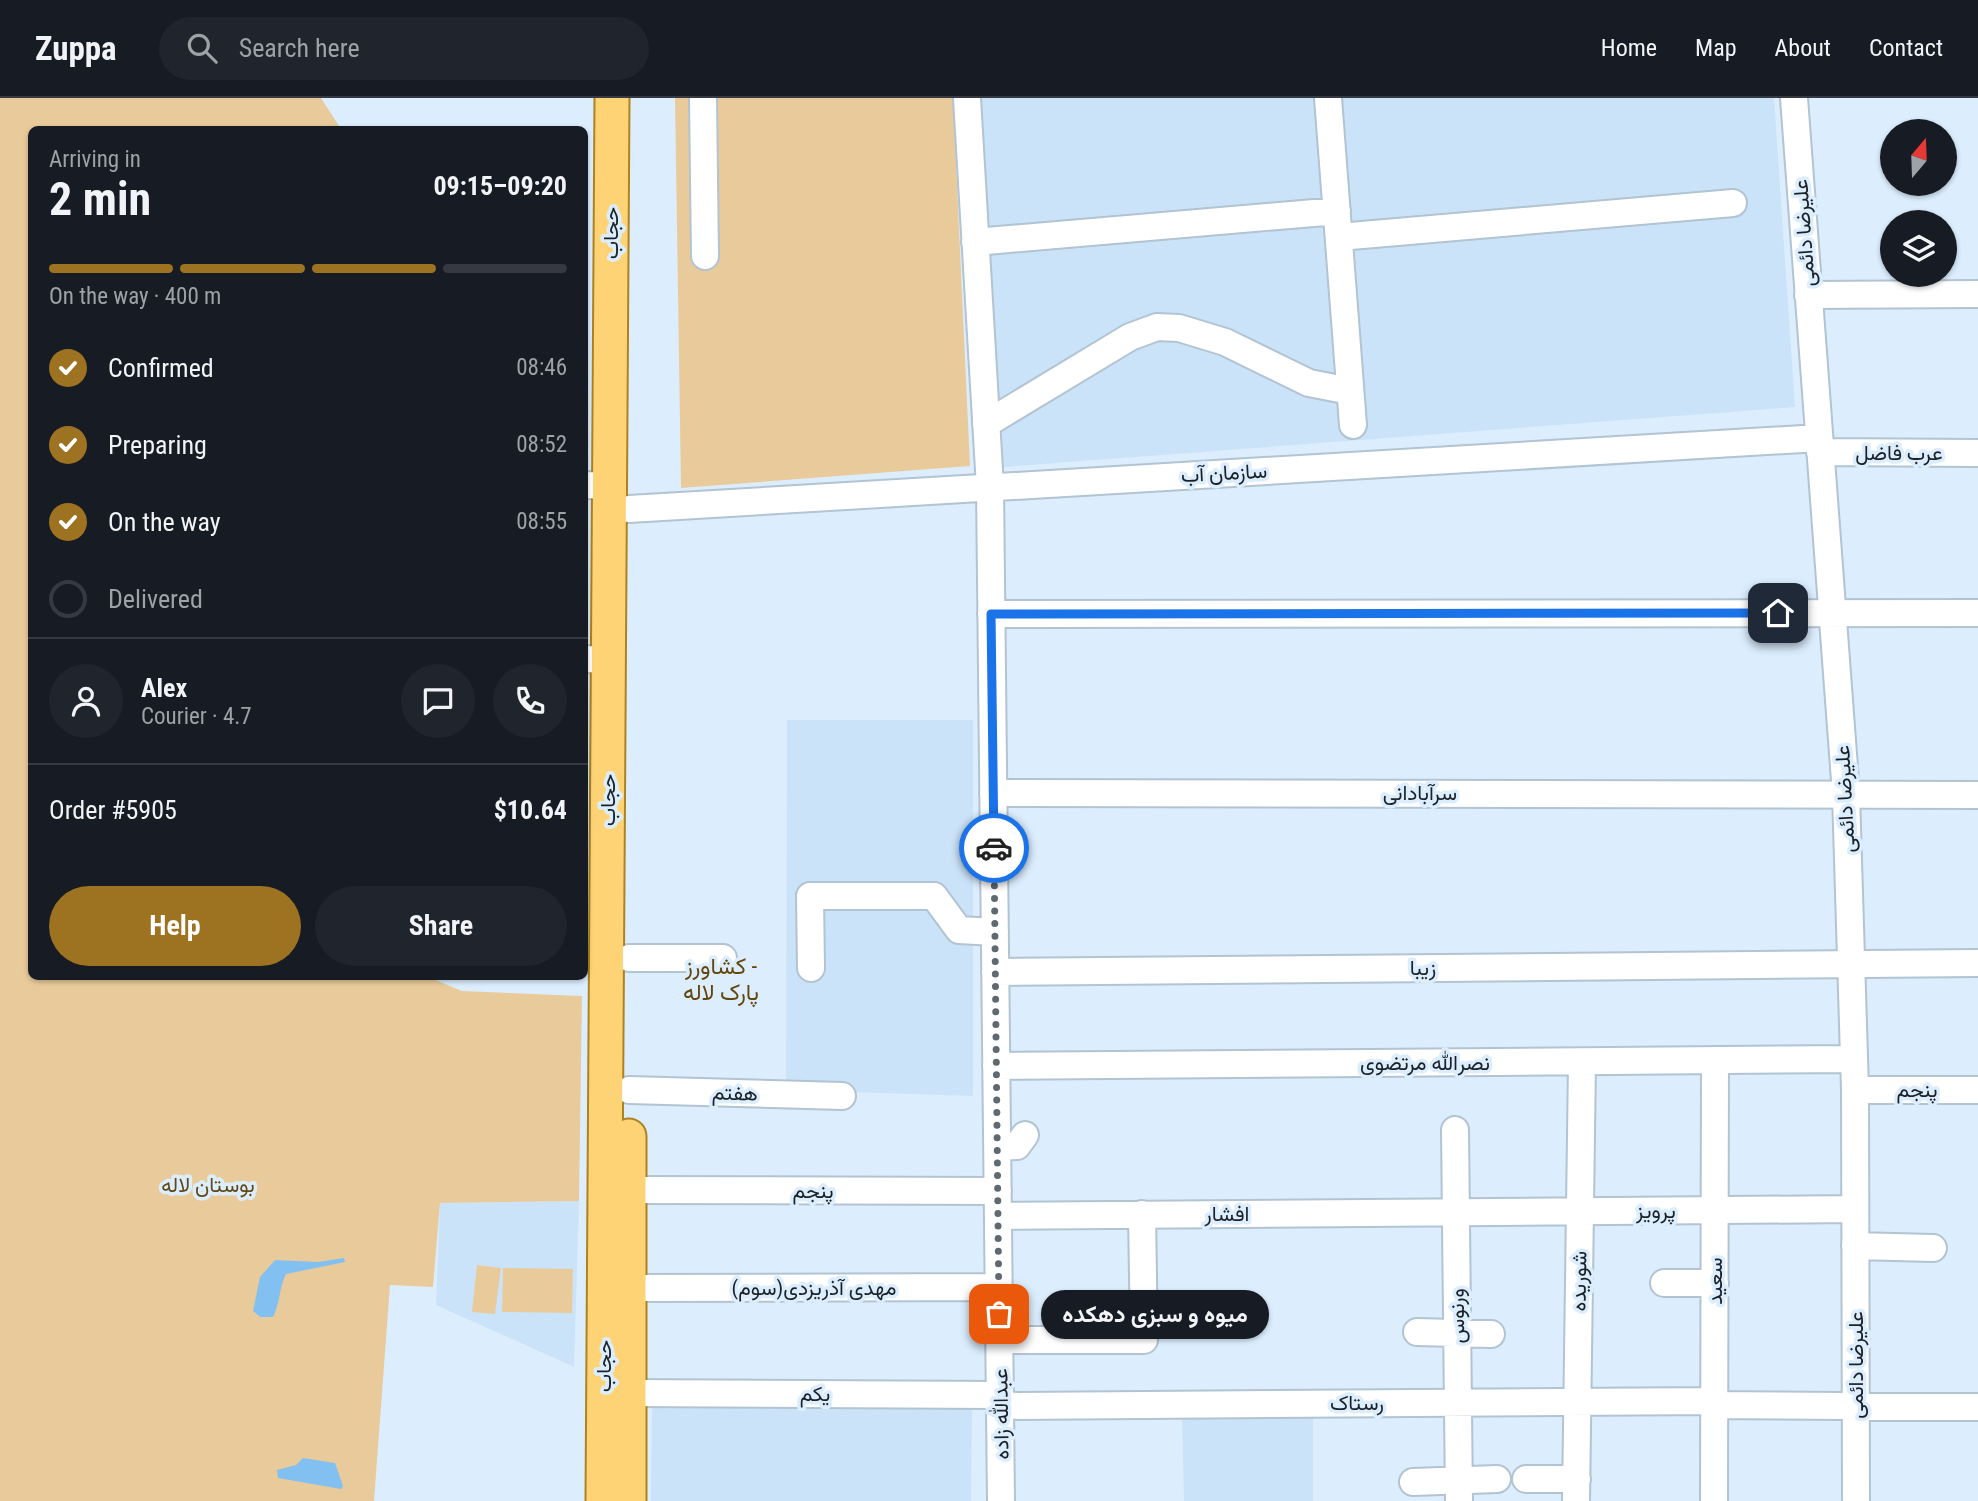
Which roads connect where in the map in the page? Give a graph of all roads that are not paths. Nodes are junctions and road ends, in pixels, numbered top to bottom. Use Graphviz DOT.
graph roads {
  1 [pos="612,98"];
  2 [pos="633,98"];
  3 [pos="703,98"];
  4 [pos="967,98"];
  5 [pos="1328,98"];
  6 [pos="1794,98"];
  7 [pos="1733,203"];
  8 [pos="1337,211"];
  9 [pos="1339,237"];
  10 [pos="975,242"];
  11 [pos="705,256"];
  12 [pos="1978,294"];
  13 [pos="1808,295"];
  14 [pos="1350,391"];
  15 [pos="986,424"];
  16 [pos="1353,425"];
  17 [pos="1819,445"];
  18 [pos="1978,453"];
  19 [pos="990,487"];
  20 [pos="608,497"];
  21 [pos="1832,613"];
  22 [pos="1978,613"];
  23 [pos="991,614"];
  24 [pos="597,660"];
  25 [pos="993,793"];
  26 [pos="1846,794"];
  27 [pos="1978,794"];
  28 [pos="995,932"];
  29 [pos="629,958"];
  30 [pos="723,958"];
  31 [pos="1978,963"];
  32 [pos="1851,964"];
  33 [pos="811,968"];
  34 [pos="995,972"];
  35 [pos="618,1038"];
  36 [pos="1854,1059"];
  37 [pos="1714,1060"];
  38 [pos="1582,1062"];
  39 [pos="996,1066"];
  40 [pos="629,1090"];
  41 [pos="1855,1090"];
  42 [pos="1978,1090"];
  43 [pos="842,1096"];
  44 [pos="1455,1130"];
  45 [pos="1025,1135"];
  46 [pos="998,1147"];
  47 [pos="629,1190"];
  48 [pos="998,1203"];
  49 [pos="1855,1209"];
  50 [pos="1714,1210"];
  51 [pos="1580,1211"];
  52 [pos="1456,1212"];
  53 [pos="1142,1214"];
  54 [pos="1855,1246"];
  55 [pos="1933,1248"];
  56 [pos="1664,1283"];
  57 [pos="1714,1283"];
  58 [pos="999,1287"];
  59 [pos="617,1288"];
  60 [pos="1417,1332"];
  61 [pos="1457,1333"];
  62 [pos="1491,1334"];
  63 [pos="1000,1340"];
  64 [pos="617,1393"];
  65 [pos="1000,1401"];
  66 [pos="1458,1402"];
  67 [pos="1577,1402"];
  68 [pos="1714,1403"];
  69 [pos="1856,1406"];
  70 [pos="1978,1407"];
  71 [pos="1497,1479"];
  72 [pos="1526,1479"];
  73 [pos="1413,1482"];
  74 [pos="1577,1490"];
  75 [pos="1459,1491"];
  76 [pos="603,1501"];
  77 [pos="629,1501"];
  78 [pos="1002,1501"];
  79 [pos="1714,1501"];
  80 [pos="1856,1501"];
  1 -- 20 [label="main road, حجاب"];
  2 -- 20 [label="main road, حجاب"];
  3 -- 11 [label="street"];
  4 -- 10 [label="street, عبدالله زاده"];
  5 -- 8 [label="street"];
  6 -- 13 [label="street, علیرضا دائمی"];
  7 -- 9 [label="street"];
  8 -- 9 [label="street"];
  8 -- 10 [label="street"];
  9 -- 14 [label="street"];
  10 -- 15 [label="street, عبدالله زاده"];
  12 -- 13 [label="street"];
  13 -- 17 [label="street, علیرضا دائمی"];
  14 -- 15 [label="street"];
  14 -- 16 [label="street"];
  15 -- 19 [label="street, عبدالله زاده"];
  17 -- 18 [label="street, عرب فاضل"];
  17 -- 19 [label="street, سازمان آب"];
  17 -- 21 [label="street, علیرضا دائمی"];
  19 -- 20 [label="street, سازمان آب"];
  19 -- 23 [label="street, عبدالله زاده"];
  20 -- 24 [label="main road, حجاب"];
  20 -- 29 [label="main road, حجاب"];
  21 -- 22 [label="street"];
  21 -- 23 [label="street"];
  21 -- 26 [label="street, علیرضا دائمی"];
  23 -- 25 [label="street, عبدالله زاده"];
  24 -- 35 [label="main road, حجاب"];
  25 -- 26 [label="street, سرآبادانی"];
  25 -- 28 [label="street, عبدالله زاده"];
  26 -- 27 [label="street, سرآبادانی"];
  26 -- 32 [label="street, علیرضا دائمی"];
  28 -- 33 [label="street"];
  28 -- 34 [label="street, عبدالله زاده"];
  29 -- 30 [label="street"];
  29 -- 35 [label="main road, حجاب"];
  31 -- 32 [label="street, زیبا"];
  32 -- 34 [label="street, زیبا"];
  32 -- 36 [label="street, علیرضا دائمی"];
  34 -- 39 [label="street, عبدالله زاده"];
  35 -- 40 [label="main road, حجاب"];
  35 -- 59 [label="main road, حجاب"];
  36 -- 37 [label="street, نصرالله مرتضوی"];
  36 -- 41 [label="street, علیرضا دائمی"];
  37 -- 38 [label="street, نصرالله مرتضوی"];
  37 -- 50 [label="street, سعید"];
  38 -- 39 [label="street, نصرالله مرتضوی"];
  38 -- 51 [label="street, شوریده"];
  39 -- 46 [label="street, عبدالله زاده"];
  40 -- 43 [label="street, هفتم"];
  40 -- 47 [label="main road, حجاب"];
  41 -- 42 [label="street, پنجم"];
  41 -- 49 [label="street, علیرضا دائمی"];
  44 -- 52 [label="street, ورنوس"];
  45 -- 46 [label="street"];
  46 -- 48 [label="street, عبدالله زاده"];
  47 -- 48 [label="street, پنجم"];
  47 -- 59 [label="main road, حجاب"];
  48 -- 53 [label="street, افشار"];
  48 -- 58 [label="street, عبدالله زاده"];
  49 -- 50 [label="street, پرویز"];
  49 -- 54 [label="street, علیرضا دائمی"];
  50 -- 51 [label="street, پرویز"];
  50 -- 57 [label="street, سعید"];
  51 -- 52 [label="street, پرویز"];
  51 -- 67 [label="street, شوریده"];
  52 -- 53 [label="street, افشار"];
  52 -- 61 [label="street, ورنوس"];
  53 -- 63 [label="street"];
  54 -- 55 [label="street"];
  54 -- 69 [label="street, علیرضا دائمی"];
  56 -- 57 [label="street"];
  57 -- 68 [label="street, سعید"];
  58 -- 59 [label="street, مهدی آذریزدی(سوم)"];
  58 -- 63 [label="street, عبدالله زاده"];
  59 -- 64 [label="main road, حجاب"];
  60 -- 61 [label="street"];
  61 -- 62 [label="street"];
  61 -- 66 [label="street, ورنوس"];
  63 -- 65 [label="street, عبدالله زاده"];
  64 -- 65 [label="street, یکم"];
  64 -- 76 [label="main road, حجاب"];
  64 -- 77 [label="main road, حجاب"];
  65 -- 66 [label="street, رستاک"];
  65 -- 78 [label="street, عبدالله زاده"];
  66 -- 67 [label="street, رستاک"];
  66 -- 75 [label="street, ورنوس"];
  67 -- 68 [label="street, رستاک"];
  67 -- 74 [label="street, شوریده"];
  68 -- 69 [label="street, رستاک"];
  68 -- 79 [label="street, سعید"];
  69 -- 70 [label="street, رستاک"];
  69 -- 80 [label="street, علیرضا دائمی"];
  71 -- 75 [label="street"];
  72 -- 74 [label="street"];
  73 -- 75 [label="street"];
}
